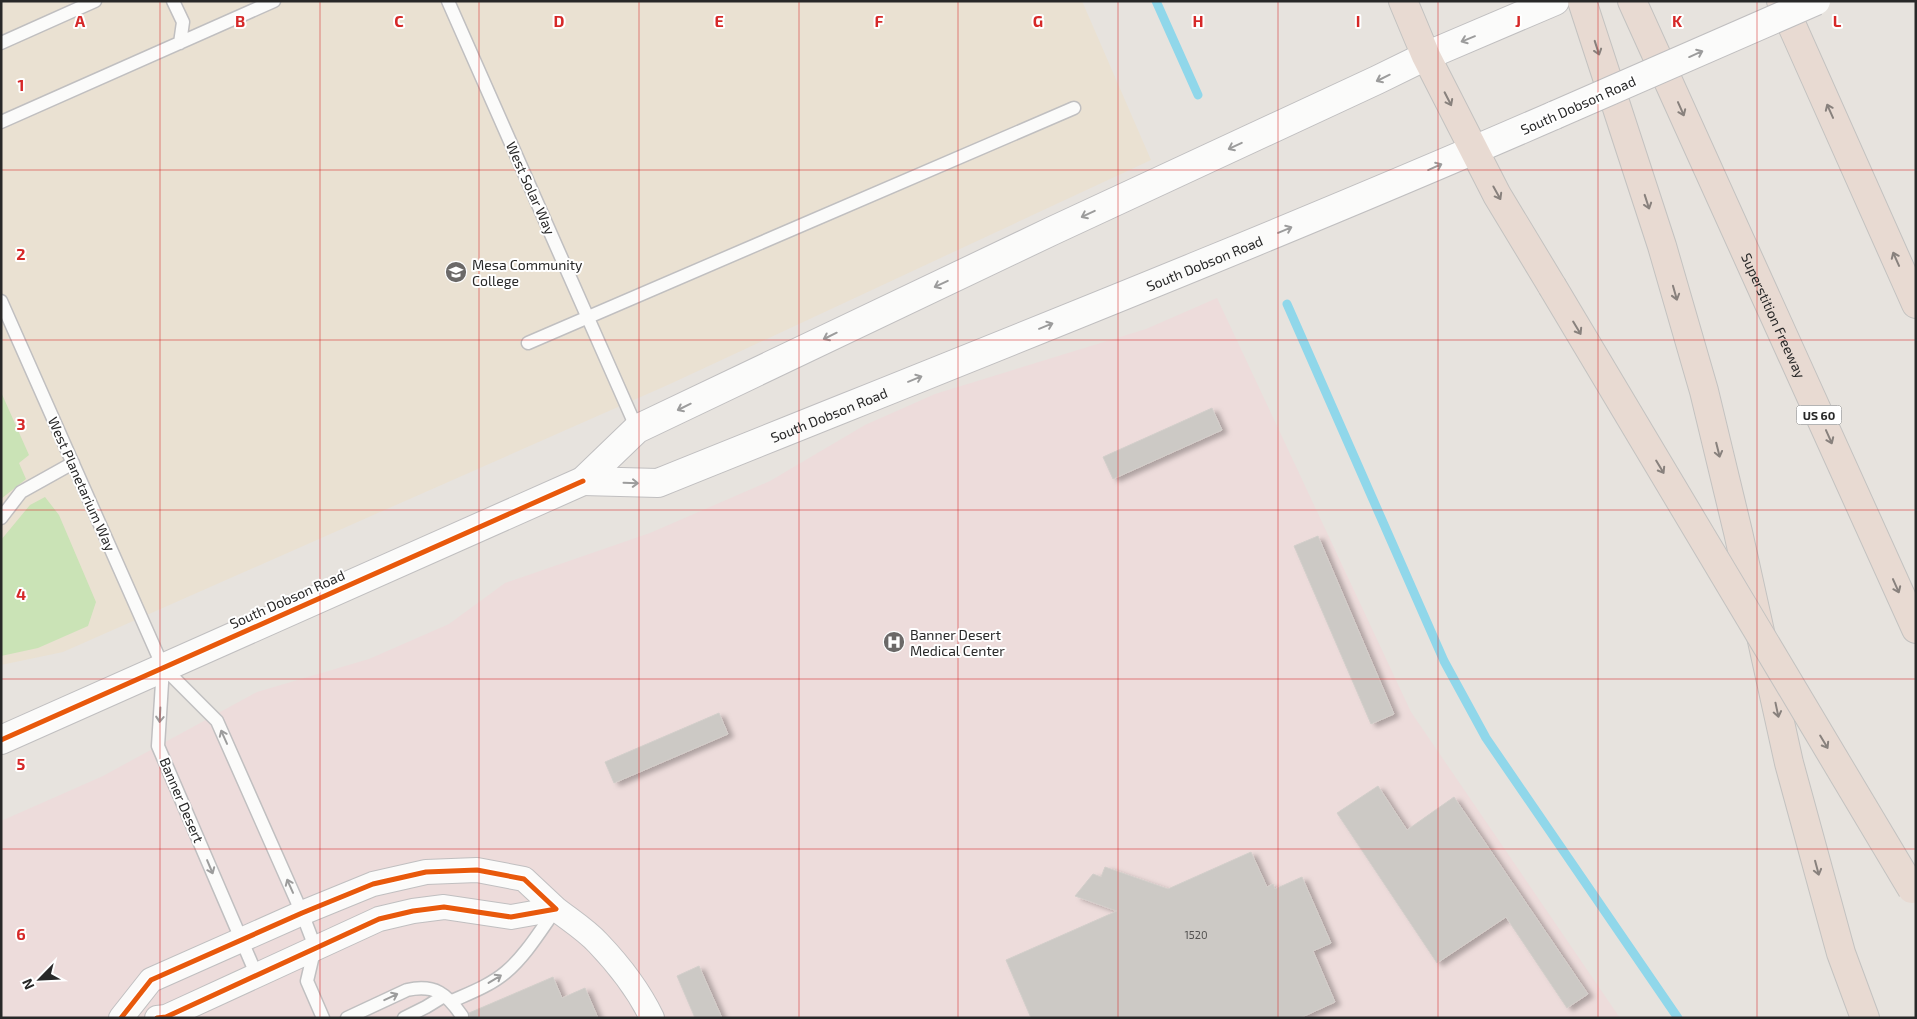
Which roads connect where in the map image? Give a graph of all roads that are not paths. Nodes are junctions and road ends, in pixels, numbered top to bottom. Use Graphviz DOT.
graph roads {
  1 [pos="95,1"];
  2 [pos="173,1"];
  3 [pos="274,1"];
  4 [pos="448,1"];
  5 [pos="1403,1"];
  6 [pos="1555,1"];
  7 [pos="1582,1"];
  8 [pos="1632,1"];
  9 [pos="1781,1"];
  10 [pos="1816,1"];
  11 [pos="1,43"];
  12 [pos="180,43"];
  13 [pos="1426,56"];
  14 [pos="1,107"];
  15 [pos="1074,108"];
  16 [pos="4,121"];
  17 [pos="1474,150"];
  18 [pos="1,301"];
  19 [pos="1916,304"];
  20 [pos="588,317"];
  21 [pos="528,343"];
  22 [pos="637,429"];
  23 [pos="73,463"];
  24 [pos="582,481"];
  25 [pos="1,518"];
  26 [pos="1916,629"];
  27 [pos="163,667"];
  28 [pos="1,740"];
  29 [pos="1914,892"];
  30 [pos="556,909"];
  31 [pos="302,913"];
  32 [pos="242,940"];
  33 [pos="315,948"];
  34 [pos="257,976"];
  35 [pos="448,999"];
  36 [pos="462,1016"];
  37 [pos="121,1018"];
  38 [pos="157,1018"];
  39 [pos="323,1018"];
  40 [pos="347,1018"];
  41 [pos="404,1018"];
  42 [pos="652,1018"];
  43 [pos="1865,1018"];
  1 -- 11 [label="lane"];
  2 -- 12 [label="lane"];
  3 -- 12 [label="lane"];
  4 -- 20 [label="lane, West Solar Way"];
  5 -- 13 [label="highway"];
  6 -- 13 [label="main road, South Dobson Road, one-way"];
  7 -- 43 [label="highway, one-way"];
  8 -- 26 [label="highway, Superstition Freeway / US 60, one-way"];
  19 -- 9 [label="highway, one-way"];
  17 -- 10 [label="main road, South Dobson Road, one-way, bridge"];
  12 -- 16 [label="lane"];
  13 -- 17 [label="highway, one-way"];
  13 -- 22 [label="main road, South Dobson Road, one-way"];
  14 -- 16 [label="lane"];
  15 -- 20 [label="lane"];
  24 -- 17 [label="main road, South Dobson Road, one-way"];
  17 -- 29 [label="highway, one-way, bridge"];
  18 -- 23 [label="lane, West Planetarium Way"];
  20 -- 21 [label="lane"];
  20 -- 22 [label="lane, West Solar Way"];
  22 -- 24 [label="main road, South Dobson Road"];
  23 -- 25 [label="lane"];
  23 -- 27 [label="lane, West Planetarium Way"];
  24 -- 27 [label="main road, South Dobson Road"];
  27 -- 28 [label="main road, South Dobson Road"];
  31 -- 27 [label="lane, one-way"];
  27 -- 32 [label="lane, Banner Desert, one-way"];
  30 -- 31 [label="street"];
  30 -- 33 [label="street"];
  35 -- 30 [label="lane, one-way"];
  30 -- 42 [label="street"];
  31 -- 32 [label="street"];
  31 -- 33 [label="lane"];
  32 -- 34 [label="lane, Banner Desert"];
  32 -- 37 [label="street"];
  33 -- 34 [label="street"];
  33 -- 39 [label="lane"];
  34 -- 38 [label="street"];
  35 -- 36 [label="lane"];
  40 -- 35 [label="lane, one-way"];
  35 -- 41 [label="lane"];
}
